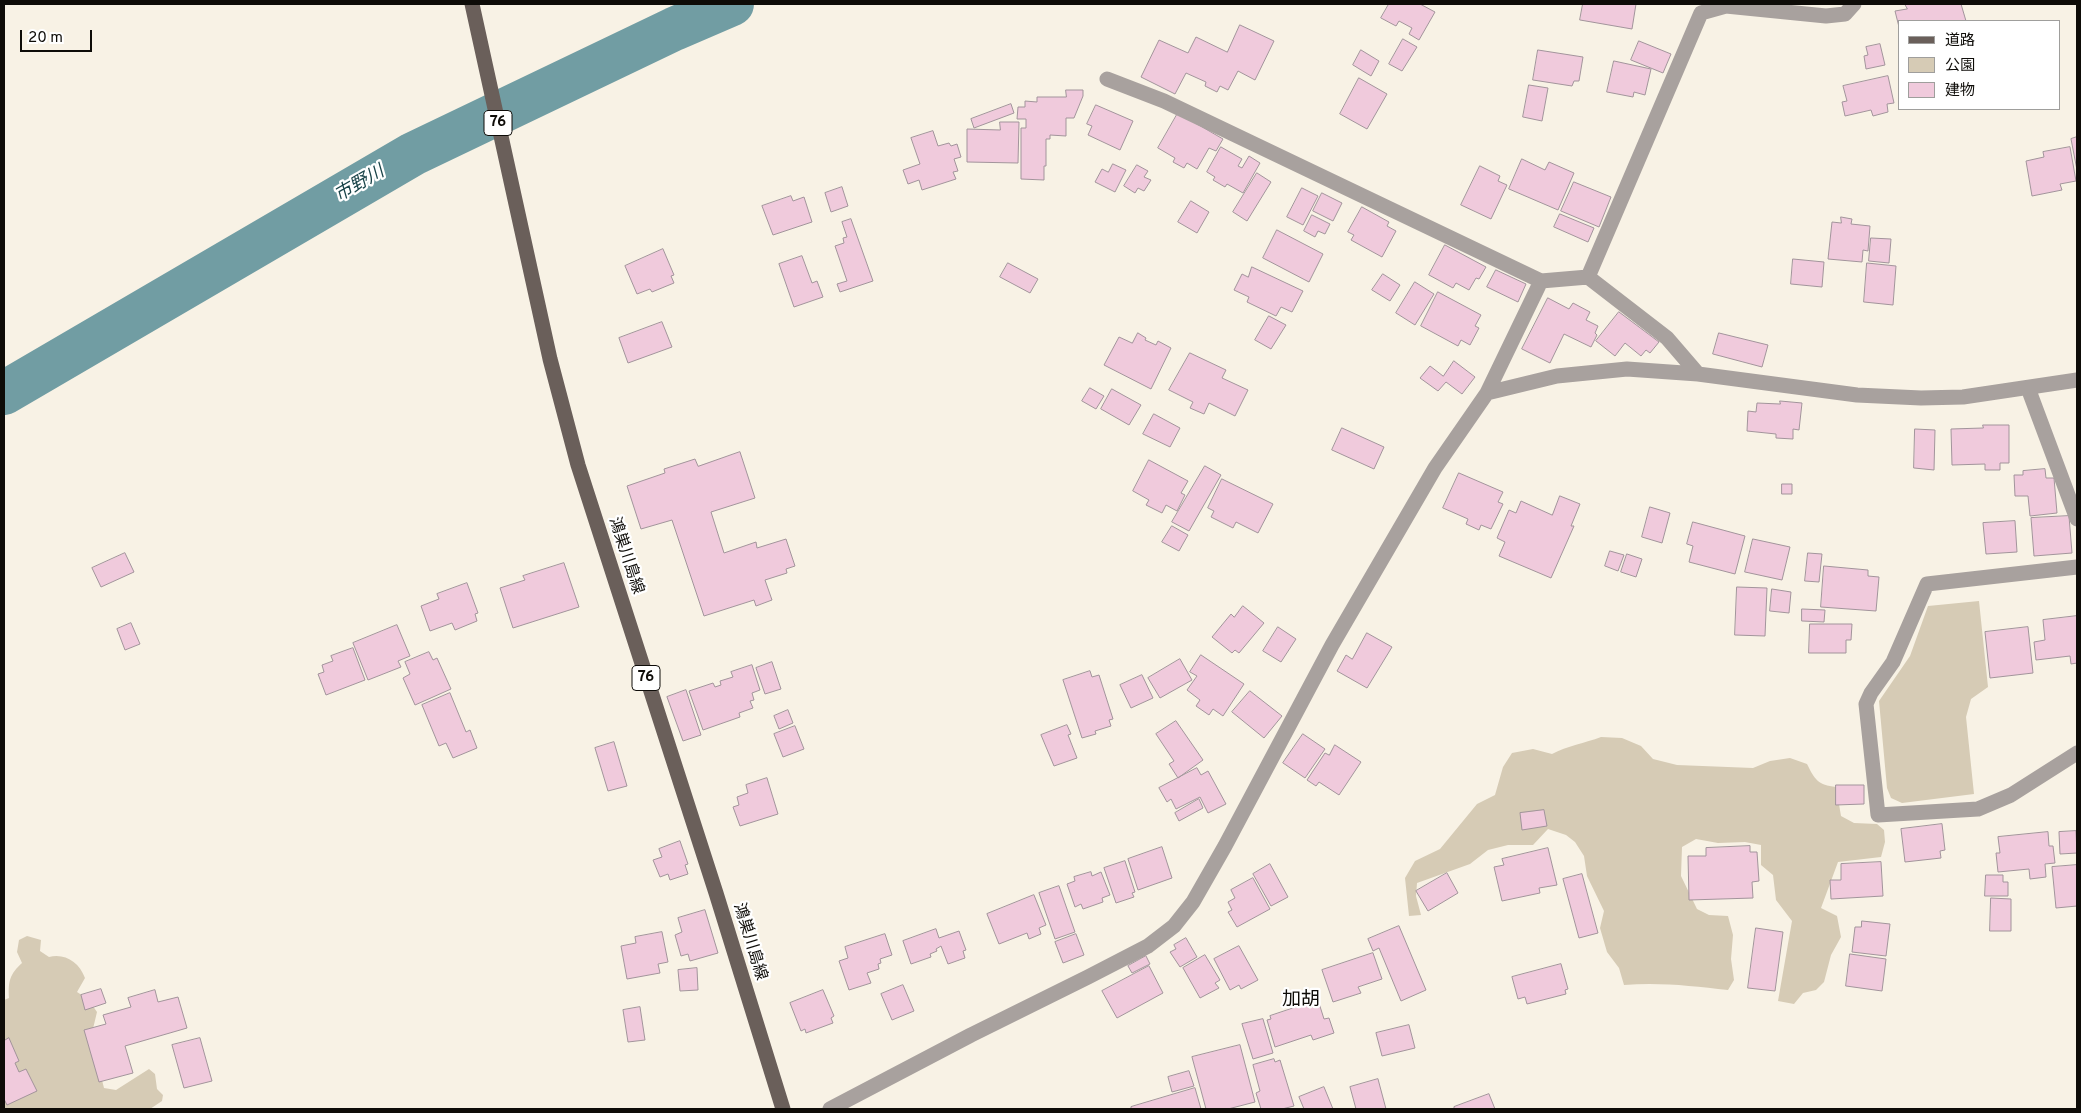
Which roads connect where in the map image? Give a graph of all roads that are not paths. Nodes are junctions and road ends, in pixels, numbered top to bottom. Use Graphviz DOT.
graph roads {
  1 [pos="472,4"];
  2 [pos="1854,4"];
  3 [pos="1108,79"];
  4 [pos="1588,277"];
  5 [pos="1541,281"];
  6 [pos="1698,374"];
  7 [pos="2077,380"];
  8 [pos="2028,388"];
  9 [pos="1487,393"];
  10 [pos="2077,519"];
  11 [pos="2077,567"];
  12 [pos="2077,753"];
  13 [pos="783,1109"];
  14 [pos="830,1109"];
  1 -- 13 [label="main road, 鴻巣川島線 / 76"];
  2 -- 4 [label="street"];
  3 -- 5 [label="street"];
  4 -- 5 [label="street"];
  4 -- 6 [label="street"];
  5 -- 9 [label="street"];
  6 -- 8 [label="street"];
  6 -- 9 [label="street"];
  7 -- 8 [label="street"];
  8 -- 10 [label="street"];
  9 -- 14 [label="street"];
  11 -- 12 [label="street"];
}
